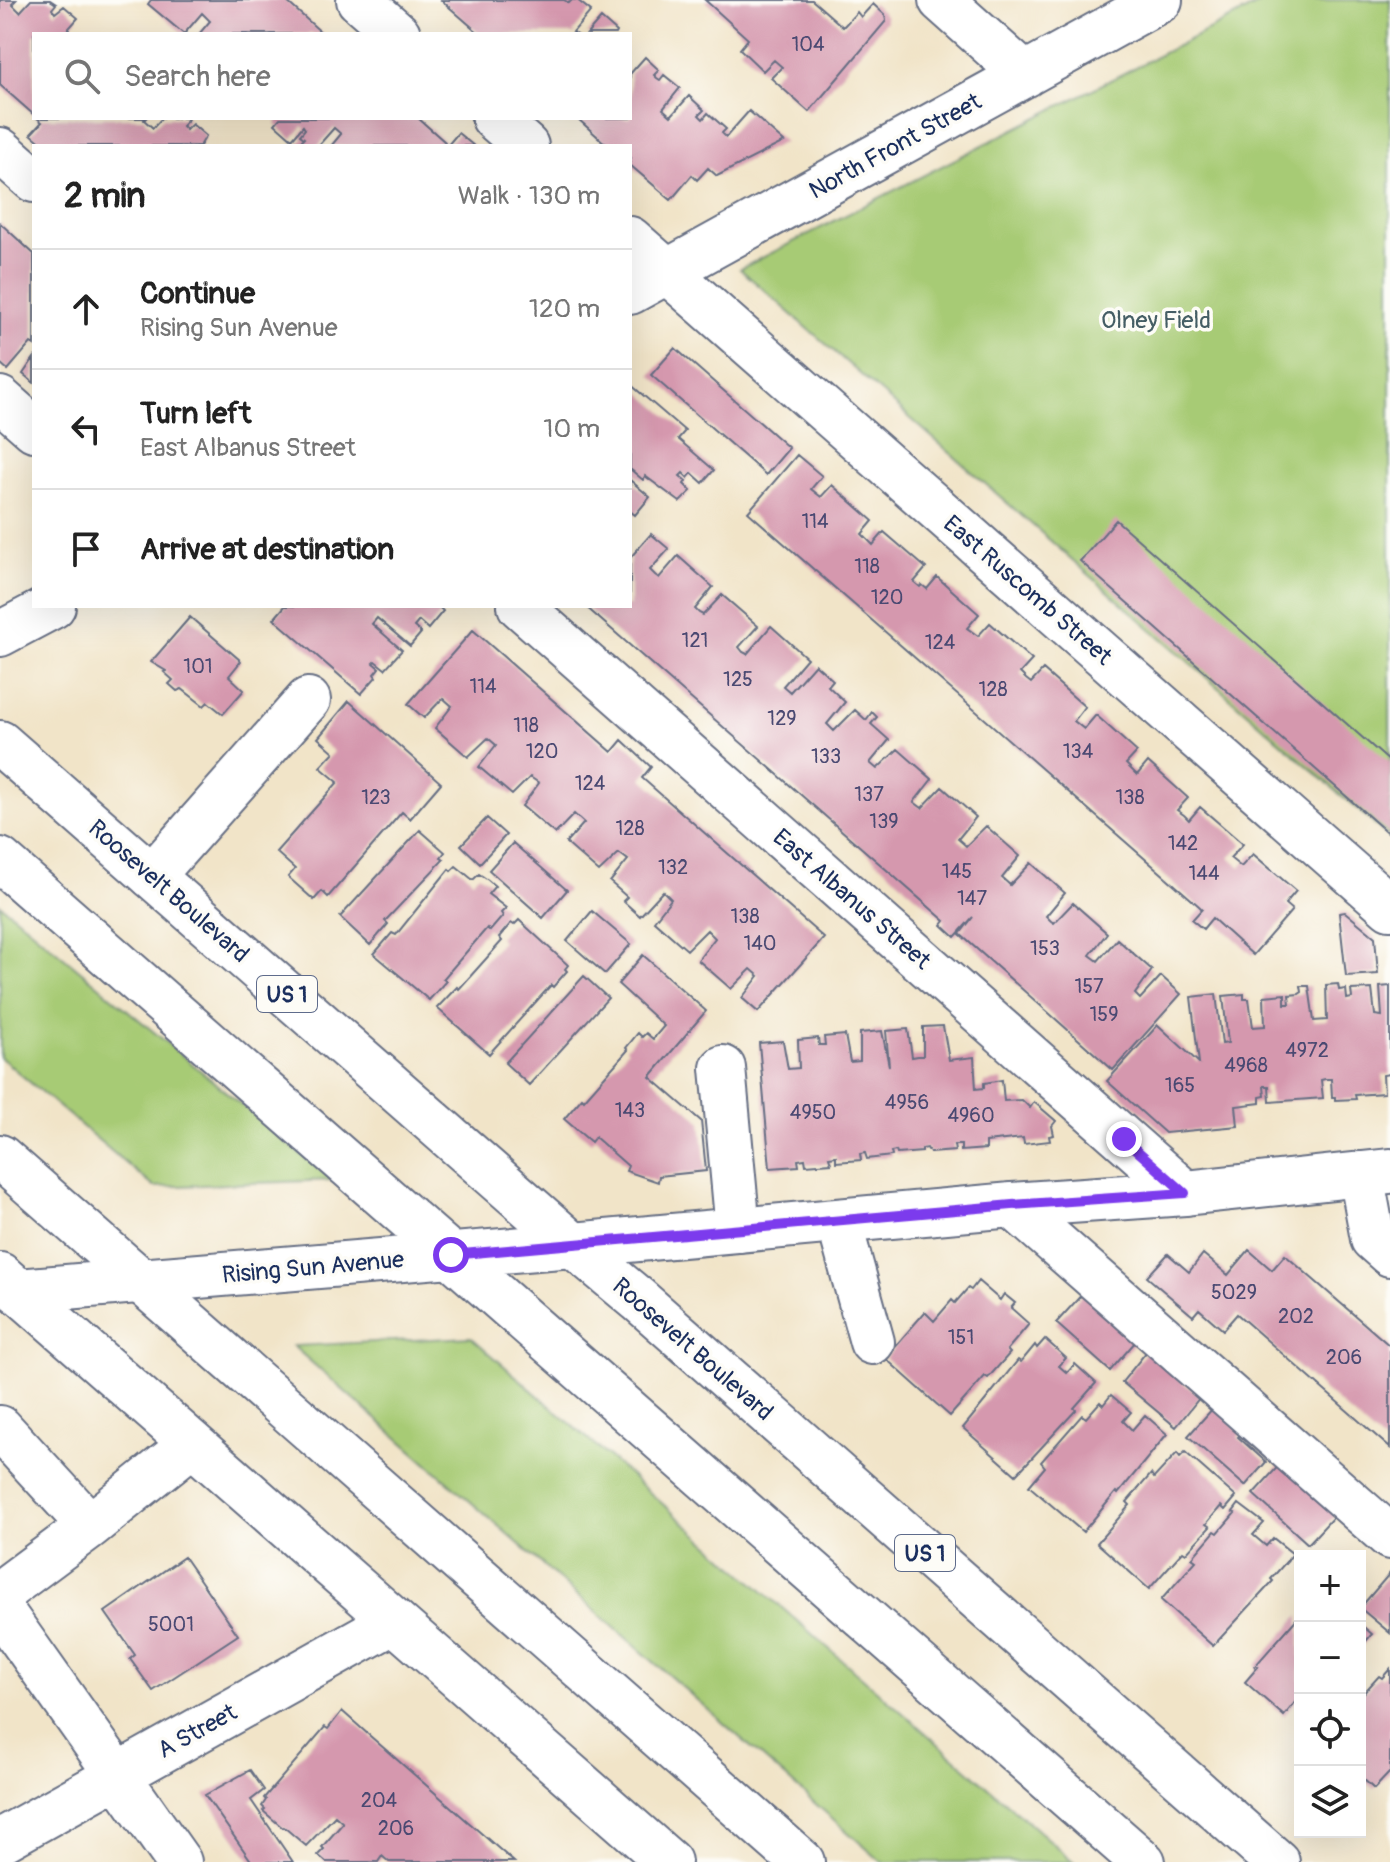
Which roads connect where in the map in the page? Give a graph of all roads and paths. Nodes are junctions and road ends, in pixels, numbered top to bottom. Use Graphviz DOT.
graph roads {
  1 [pos="359,0"];
  2 [pos="941,0"];
  3 [pos="1160,0"];
  4 [pos="396,32"];
  5 [pos="1025,75"];
  6 [pos="496,120"];
  7 [pos="524,144"];
  8 [pos="0,150"];
  9 [pos="32,178"];
  10 [pos="632,244"];
  11 [pos="648,282"];
  12 [pos="0,399"];
  13 [pos="32,427"];
  14 [pos="49,608"];
  15 [pos="522,608"];
  16 [pos="0,634"];
  17 [pos="308,700"];
  18 [pos="0,743"];
  19 [pos="0,860"];
  20 [pos="152,876"];
  21 [pos="1390,907"];
  22 [pos="723,1068"];
  23 [pos="0,1157"];
  24 [pos="1376,1172"];
  25 [pos="1185,1193"];
  26 [pos="1012,1205"];
  27 [pos="839,1222"];
  28 [pos="738,1230"];
  29 [pos="573,1245"];
  30 [pos="1390,1254"];
  31 [pos="451,1255"];
  32 [pos="141,1281"];
  33 [pos="6,1286"];
  34 [pos="872,1342"];
  35 [pos="0,1428"];
  36 [pos="192,1444"];
  37 [pos="90,1526"];
  38 [pos="1390,1537"];
  39 [pos="0,1593"];
  40 [pos="0,1609"];
  41 [pos="394,1621"];
  42 [pos="118,1776"];
  43 [pos="1222,1814"];
  44 [pos="0,1841"];
  45 [pos="175,1861"];
  46 [pos="669,1862"];
  47 [pos="802,1862"];
  48 [pos="1143,1862"];
  49 [pos="1257,1862"];
  50 [pos="1277,1862"];
  1 -- 4 [label="main road"];
  2 -- 5 [label="main road"];
  3 -- 5 [label="main road, North Front Street"];
  5 -- 11 [label="main road, North Front Street"];
  6 -- 7 [label="main road"];
  8 -- 9 [label="main road"];
  10 -- 11 [label="main road, East Ruscomb Street"];
  11 -- 21 [label="main road, East Ruscomb Street"];
  12 -- 13 [label="main road"];
  14 -- 16 [label="main road"];
  15 -- 25 [label="main road, East Albanus Street"];
  17 -- 20 [label="main road"];
  18 -- 20 [label="main road, Roosevelt Boulevard / US 1"];
  19 -- 31 [label="main road"];
  20 -- 29 [label="main road, Roosevelt Boulevard / US 1"];
  22 -- 28 [label="main road"];
  23 -- 32 [label="main road"];
  24 -- 25 [label="main road, Rising Sun Avenue"];
  24 -- 30 [label="main road"];
  25 -- 26 [label="main road, Rising Sun Avenue"];
  26 -- 27 [label="main road, Rising Sun Avenue"];
  26 -- 38 [label="main road"];
  27 -- 28 [label="main road, Rising Sun Avenue"];
  27 -- 34 [label="main road"];
  28 -- 29 [label="main road, Rising Sun Avenue"];
  29 -- 31 [label="main road, Rising Sun Avenue"];
  29 -- 43 [label="main road, Roosevelt Boulevard / US 1"];
  31 -- 32 [label="main road, Rising Sun Avenue"];
  31 -- 48 [label="main road"];
  32 -- 33 [label="main road, Rising Sun Avenue"];
  32 -- 47 [label="main road"];
  33 -- 36 [label="main road"];
  35 -- 37 [label="main road"];
  36 -- 37 [label="main road"];
  36 -- 41 [label="main road"];
  37 -- 39 [label="main road"];
  40 -- 42 [label="main road"];
  41 -- 42 [label="main road, A Street"];
  41 -- 46 [label="main road"];
  42 -- 44 [label="main road, A Street"];
  42 -- 45 [label="main road"];
  43 -- 49 [label="main road"];
  43 -- 50 [label="main road, Roosevelt Boulevard / US 1"];
}
